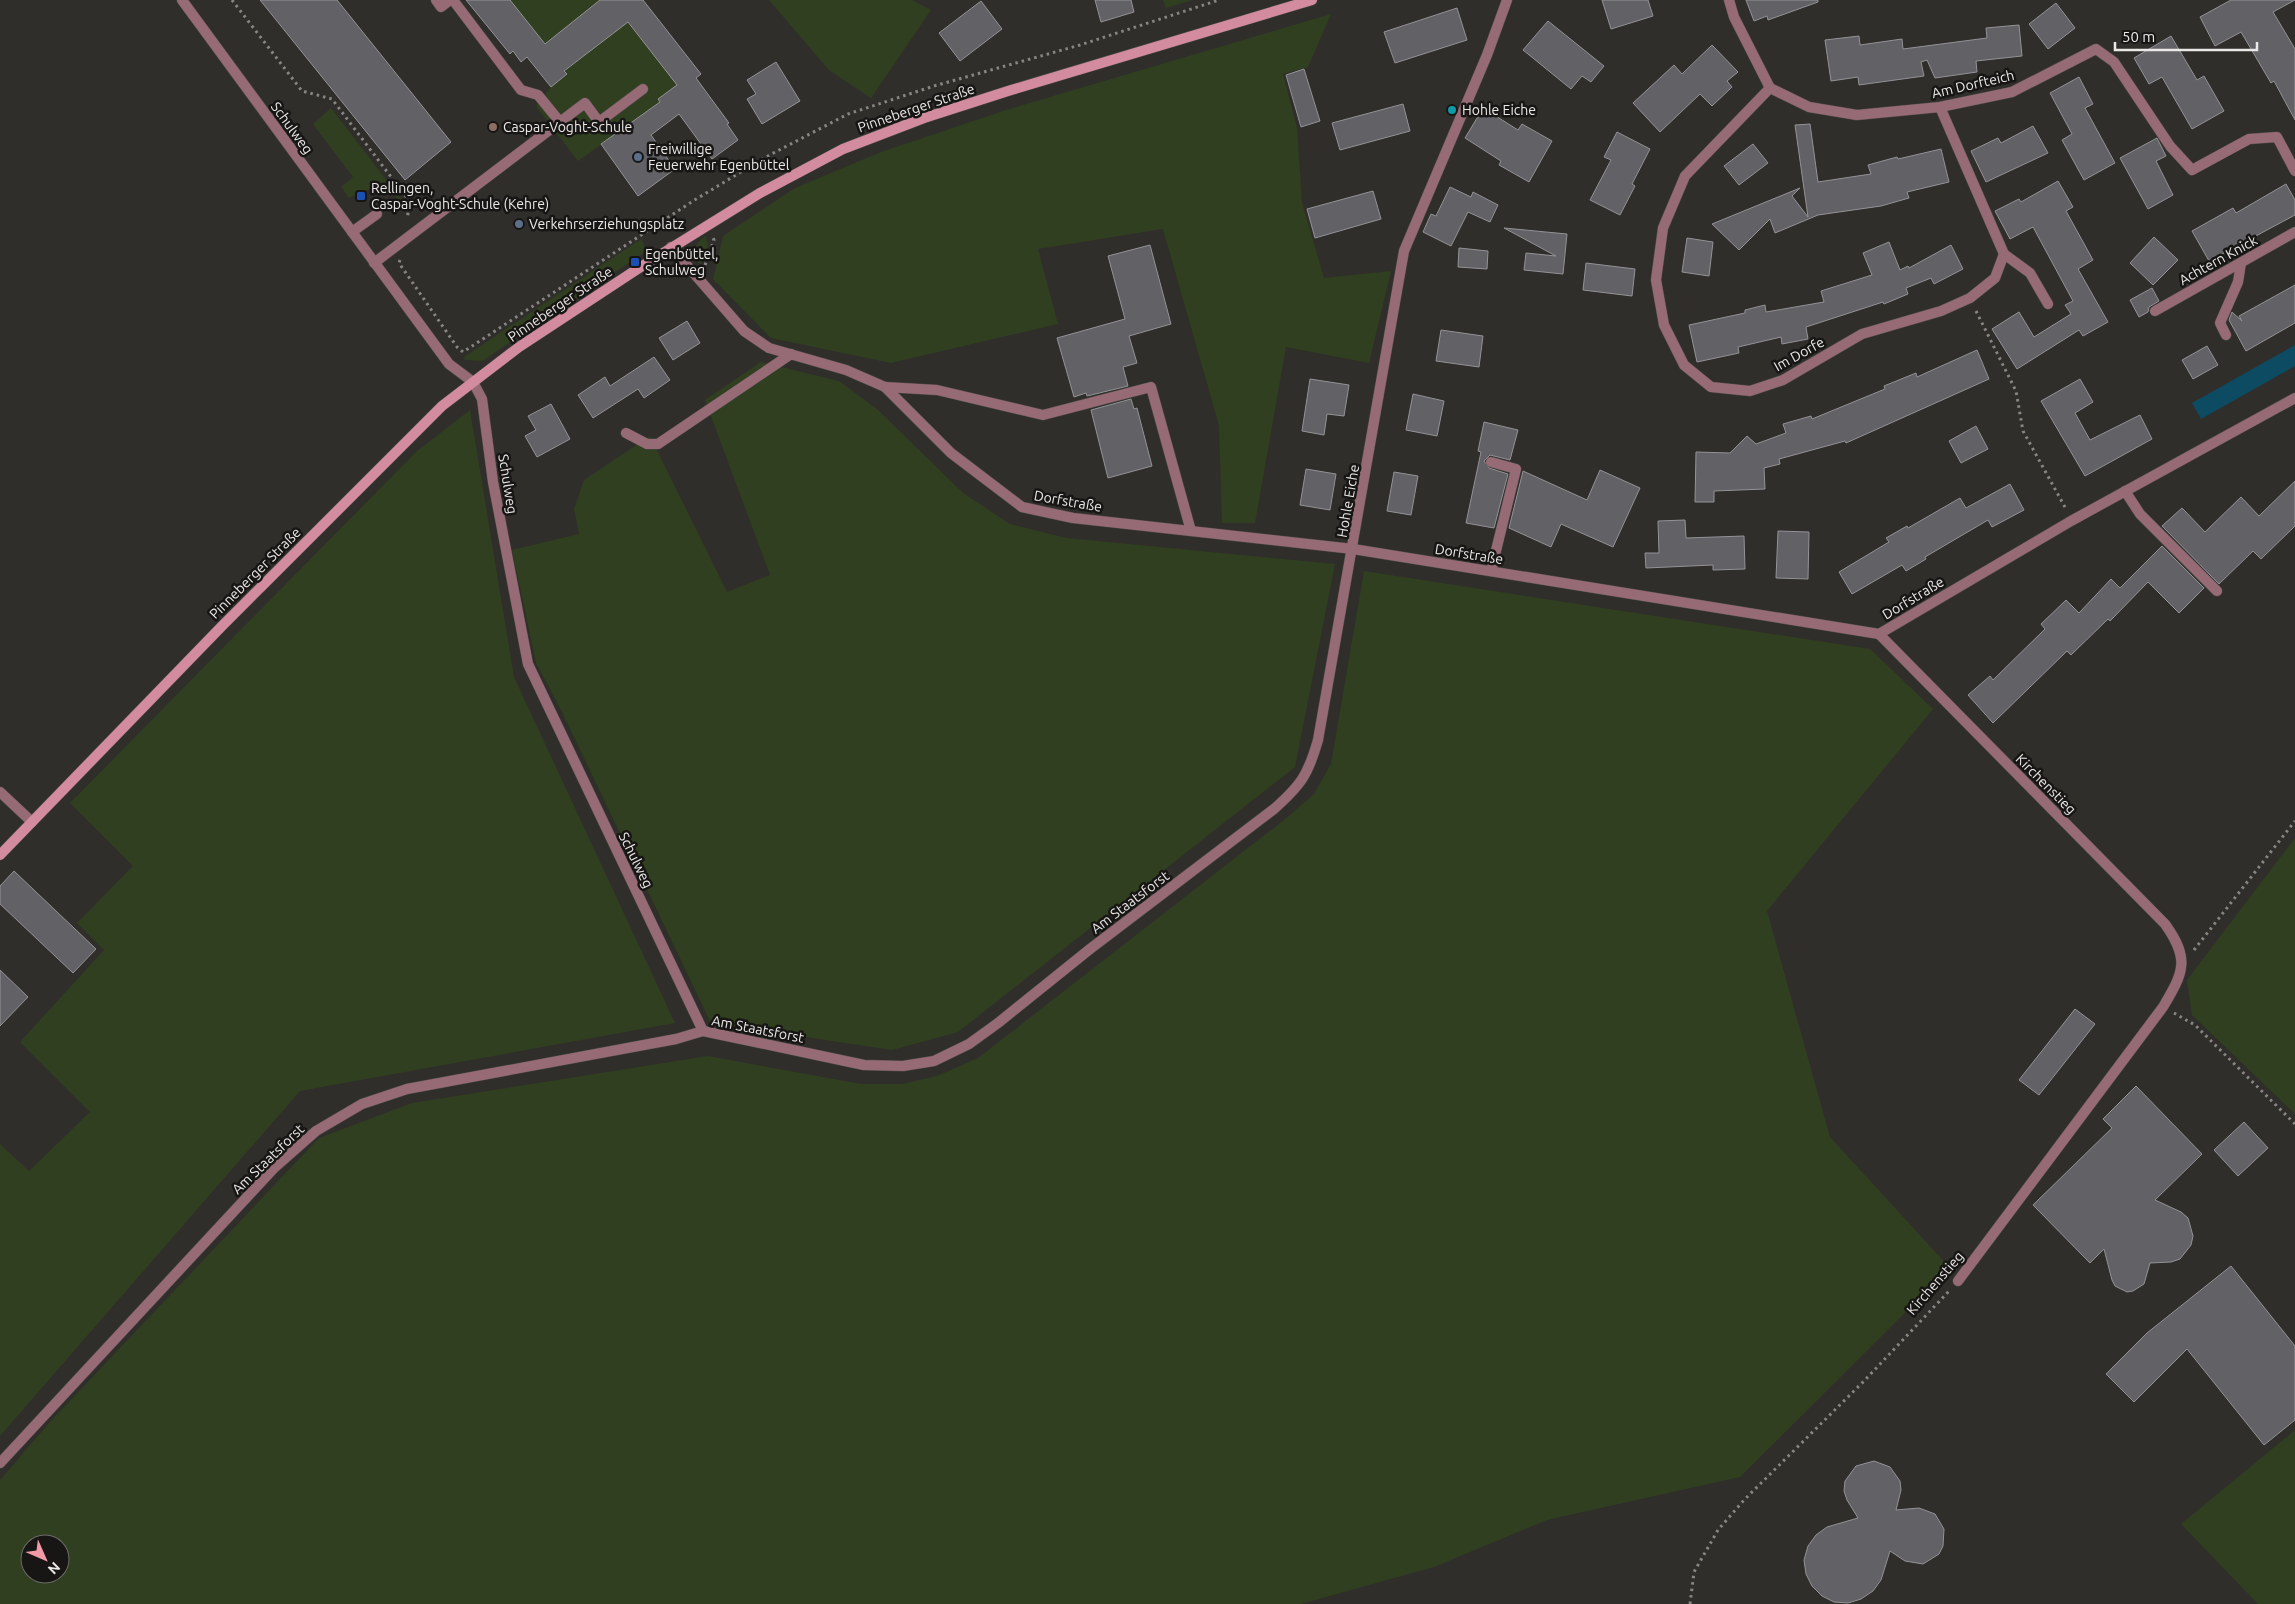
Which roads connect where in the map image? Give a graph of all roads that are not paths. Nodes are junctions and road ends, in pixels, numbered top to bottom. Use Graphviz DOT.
graph roads {
  1 [pos="182,0"];
  2 [pos="436,0"];
  3 [pos="451,0"];
  4 [pos="1312,0"];
  5 [pos="1507,0"];
  6 [pos="1729,0"];
  7 [pos="1770,88"];
  8 [pos="643,89"];
  9 [pos="1940,107"];
  10 [pos="560,122"];
  11 [pos="2295,171"];
  12 [pos="377,214"];
  13 [pos="352,232"];
  14 [pos="2295,232"];
  15 [pos="671,247"];
  16 [pos="2004,254"];
  17 [pos="374,263"];
  18 [pos="2241,263"];
  19 [pos="2048,304"];
  20 [pos="2155,311"];
  21 [pos="2226,335"];
  22 [pos="791,354"];
  23 [pos="473,382"];
  24 [pos="885,387"];
  25 [pos="2295,398"];
  26 [pos="626,434"];
  27 [pos="1491,462"];
  28 [pos="2125,491"];
  29 [pos="1191,531"];
  30 [pos="1353,549"];
  31 [pos="1491,571"];
  32 [pos="2217,591"];
  33 [pos="1879,634"];
  34 [pos="0,792"];
  35 [pos="32,822"];
  36 [pos="0,855"];
  37 [pos="703,1031"];
  38 [pos="1958,1281"];
  39 [pos="0,1463"];
  1 -- 13 [label="street, Schulweg"];
  2 -- 3 [label="street"];
  3 -- 10 [label="street"];
  4 -- 15 [label="main road, Pinneberger Straße"];
  5 -- 30 [label="street, Hohle Eiche"];
  6 -- 7 [label="street"];
  7 -- 9 [label="street, Am Dorfteich"];
  7 -- 16 [label="street, Im Dorfe"];
  8 -- 10 [label="street"];
  9 -- 11 [label="street, Am Dorfteich"];
  9 -- 16 [label="street"];
  10 -- 17 [label="street"];
  12 -- 13 [label="street"];
  13 -- 17 [label="street, Schulweg"];
  14 -- 18 [label="street, Achtern Knick"];
  15 -- 22 [label="street, Dorfstraße"];
  15 -- 23 [label="main road, Pinneberger Straße"];
  16 -- 19 [label="street"];
  17 -- 23 [label="street, Schulweg"];
  18 -- 20 [label="street, Achtern Knick"];
  18 -- 21 [label="street"];
  22 -- 24 [label="street, Dorfstraße"];
  22 -- 26 [label="street"];
  23 -- 35 [label="main road, Pinneberger Straße"];
  23 -- 37 [label="street, Schulweg"];
  24 -- 29 [label="street, Dorfstraße"];
  24 -- 29 [label="street"];
  25 -- 28 [label="street, Dorfstraße"];
  27 -- 31 [label="street"];
  28 -- 32 [label="street"];
  28 -- 33 [label="street, Dorfstraße"];
  29 -- 30 [label="street, Dorfstraße"];
  30 -- 31 [label="street, Dorfstraße"];
  30 -- 37 [label="street, Am Staatsforst"];
  31 -- 33 [label="street, Dorfstraße"];
  33 -- 38 [label="street, Kirchenstieg"];
  34 -- 35 [label="street"];
  35 -- 36 [label="main road, Pinneberger Straße"];
  37 -- 39 [label="street, Am Staatsforst"];
}
